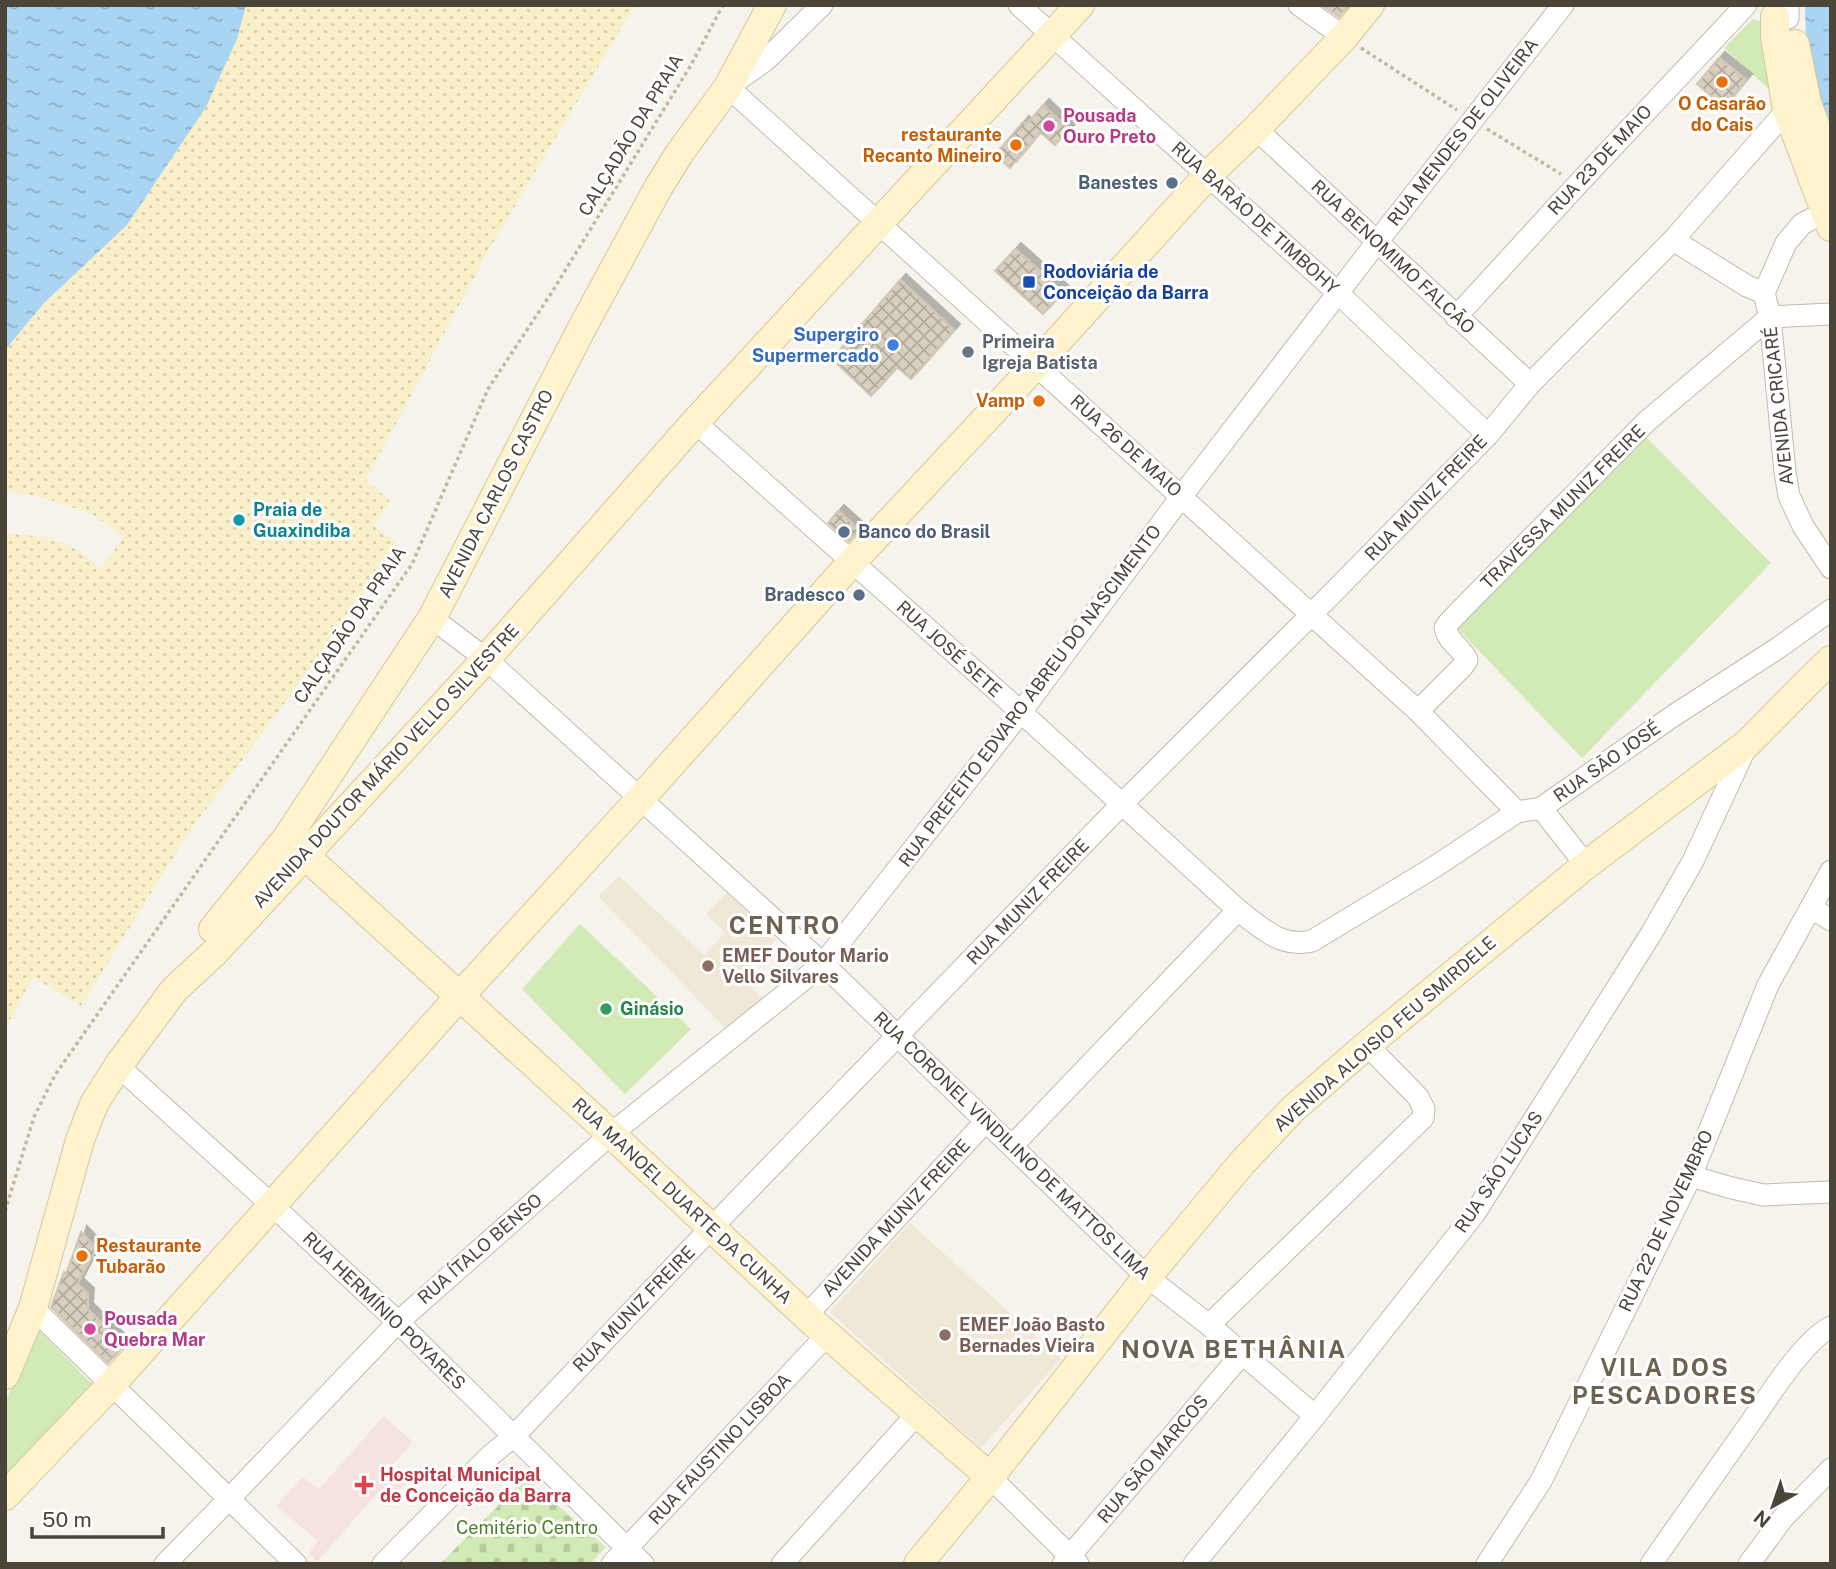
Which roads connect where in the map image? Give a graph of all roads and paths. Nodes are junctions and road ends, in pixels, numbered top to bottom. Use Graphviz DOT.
graph roads {
  1 [pos="723,5"];
  2 [pos="772,5"];
  3 [pos="822,5"];
  4 [pos="1019,5"];
  5 [pos="1080,5"];
  6 [pos="1299,5"];
  7 [pos="1370,5"];
  8 [pos="1563,5"];
  9 [pos="1746,5"];
  10 [pos="1779,10"];
  11 [pos="1053,36"];
  12 [pos="1344,37"];
  13 [pos="729,86"];
  14 [pos="1797,106"];
  15 [pos="1256,129"];
  16 [pos="1831,168"];
  17 [pos="1208,175"];
  18 [pos="1829,216"];
  19 [pos="880,224"];
  20 [pos="1673,240"];
  21 [pos="1377,242"];
  22 [pos="1338,293"];
  23 [pos="1764,293"];
  24 [pos="1831,314"];
  25 [pos="1457,317"];
  26 [pos="1770,317"];
  27 [pos="1036,365"];
  28 [pos="1530,384"];
  29 [pos="695,422"];
  30 [pos="1488,435"];
  31 [pos="1181,497"];
  32 [pos="852,562"];
  33 [pos="1831,568"];
  34 [pos="1831,610"];
  35 [pos="1311,615"];
  36 [pos="432,618"];
  37 [pos="486,659"];
  38 [pos="1831,660"];
  39 [pos="1418,711"];
  40 [pos="1021,712"];
  41 [pos="1748,743"];
  42 [pos="640,799"];
  43 [pos="1122,804"];
  44 [pos="1541,808"];
  45 [pos="1517,812"];
  46 [pos="295,846"];
  47 [pos="1586,865"];
  48 [pos="1831,872"];
  49 [pos="1811,908"];
  50 [pos="1238,910"];
  51 [pos="1831,920"];
  52 [pos="1266,931"];
  53 [pos="822,964"];
  54 [pos="459,996"];
  55 [pos="898,1036"];
  56 [pos="1367,1045"];
  57 [pos="118,1066"];
  58 [pos="986,1121"];
  59 [pos="611,1134"];
  60 [pos="1012,1146"];
  61 [pos="1691,1176"];
  62 [pos="1831,1192"];
  63 [pos="272,1205"];
  64 [pos="5,1211"];
  65 [pos="711,1229"];
  66 [pos="1147,1277"];
  67 [pos="33,1308"];
  68 [pos="806,1316"];
  69 [pos="398,1322"];
  70 [pos="1209,1325"];
  71 [pos="1831,1327"];
  72 [pos="827,1335"];
  73 [pos="1242,1354"];
  74 [pos="5,1375"];
  75 [pos="111,1385"];
  76 [pos="917,1414"];
  77 [pos="1315,1416"];
  78 [pos="514,1436"];
  79 [pos="1831,1469"];
  80 [pos="990,1477"];
  81 [pos="5,1496"];
  82 [pos="229,1499"];
  83 [pos="619,1556"];
  84 [pos="1070,1561"];
  85 [pos="165,1564"];
  86 [pos="296,1564"];
  87 [pos="383,1564"];
  88 [pos="643,1564"];
  89 [pos="782,1564"];
  90 [pos="918,1564"];
  91 [pos="1194,1564"];
  92 [pos="1487,1564"];
  93 [pos="1651,1564"];
  94 [pos="1749,1564"];
  1 -- 64 [label="path, CALÇADÃO DA PRAIA"];
  2 -- 13 [label="street"];
  3 -- 13 [label="street, AVENIDA CARLOS CASTRO"];
  4 -- 11 [label="street, RUA BARÃO DE TIMBOHY"];
  5 -- 11 [label="street, AVENIDA DOUTOR MÁRIO VELLO SILVESTRE"];
  6 -- 12 [label="street"];
  7 -- 12 [label="street"];
  8 -- 21 [label="street, RUA MENDES DE OLIVEIRA"];
  9 -- 25 [label="street, RUA 23 DE MAIO"];
  10 -- 14 [label="street"];
  11 -- 17 [label="street, RUA BARÃO DE TIMBOHY"];
  11 -- 19 [label="street, AVENIDA DOUTOR MÁRIO VELLO SILVESTRE"];
  12 -- 15 [label="street"];
  13 -- 19 [label="street, RUA 26 DE MAIO"];
  13 -- 36 [label="street, AVENIDA CARLOS CASTRO"];
  14 -- 16 [label="street"];
  14 -- 18 [label="street"];
  14 -- 20 [label="street, RUA MUNIZ FREIRE"];
  15 -- 17 [label="street"];
  15 -- 21 [label="street, RUA BENOMIMO FALCÃO"];
  17 -- 22 [label="street, RUA BARÃO DE TIMBOHY"];
  17 -- 27 [label="street"];
  18 -- 23 [label="street"];
  19 -- 27 [label="street, RUA 26 DE MAIO"];
  19 -- 29 [label="street, AVENIDA DOUTOR MÁRIO VELLO SILVESTRE"];
  20 -- 23 [label="street"];
  20 -- 28 [label="street, RUA MUNIZ FREIRE"];
  21 -- 22 [label="street, RUA MENDES DE OLIVEIRA"];
  21 -- 25 [label="street, RUA BENOMIMO FALCÃO"];
  22 -- 30 [label="street, RUA BARÃO DE TIMBOHY"];
  22 -- 31 [label="street, RUA PREFEITO EDVARO ABREU DO NASCIMENTO"];
  23 -- 26 [label="street, AVENIDA CRICARÉ"];
  24 -- 26 [label="street, AVENIDA CRICARÉ"];
  25 -- 28 [label="street, RUA BENOMIMO FALCÃO"];
  26 -- 33 [label="street, AVENIDA CRICARÉ"];
  26 -- 39 [label="street, TRAVESSA MUNIZ FREIRE"];
  27 -- 31 [label="street, RUA 26 DE MAIO"];
  27 -- 32 [label="street"];
  28 -- 30 [label="street, RUA MUNIZ FREIRE"];
  29 -- 32 [label="street, RUA JOSÉ SETE"];
  29 -- 37 [label="street, AVENIDA DOUTOR MÁRIO VELLO SILVESTRE"];
  30 -- 35 [label="street, RUA MUNIZ FREIRE"];
  31 -- 35 [label="street, RUA 26 DE MAIO"];
  31 -- 40 [label="street, RUA PREFEITO EDVARO ABREU DO NASCIMENTO"];
  32 -- 40 [label="street, RUA JOSÉ SETE"];
  32 -- 42 [label="street"];
  34 -- 44 [label="street, RUA SÃO JOSÉ"];
  35 -- 39 [label="street, RUA 26 DE MAIO"];
  35 -- 43 [label="street, RUA MUNIZ FREIRE"];
  36 -- 37 [label="street, RUA CORONEL VINDILINO DE MATTOS LIMA"];
  36 -- 46 [label="street, AVENIDA CARLOS CASTRO"];
  37 -- 42 [label="street, RUA CORONEL VINDILINO DE MATTOS LIMA"];
  37 -- 46 [label="street, AVENIDA DOUTOR MÁRIO VELLO SILVESTRE"];
  38 -- 41 [label="street, AVENIDA ALOISIO FEU SMIRDELE"];
  39 -- 45 [label="street, RUA 26 DE MAIO"];
  40 -- 43 [label="street, RUA JOSÉ SETE"];
  40 -- 53 [label="street, RUA PREFEITO EDVARO ABREU DO NASCIMENTO"];
  41 -- 47 [label="street, AVENIDA ALOISIO FEU SMIRDELE"];
  41 -- 77 [label="street, RUA SÃO LUCAS"];
  42 -- 53 [label="street, RUA CORONEL VINDILINO DE MATTOS LIMA"];
  42 -- 54 [label="street"];
  43 -- 50 [label="street, RUA JOSÉ SETE"];
  43 -- 55 [label="street, RUA MUNIZ FREIRE"];
  44 -- 45 [label="street, RUA SÃO JOSÉ"];
  44 -- 47 [label="street"];
  45 -- 52 [label="street, RUA SÃO JOSÉ"];
  46 -- 54 [label="street, RUA MANOEL DUARTE DA CUNHA"];
  46 -- 57 [label="street, AVENIDA DOUTOR MÁRIO VELLO SILVESTRE"];
  47 -- 56 [label="street, AVENIDA ALOISIO FEU SMIRDELE"];
  48 -- 49 [label="street, RUA 22 DE NOVEMBRO"];
  49 -- 51 [label="street"];
  49 -- 61 [label="street, RUA 22 DE NOVEMBRO"];
  50 -- 52 [label="street, RUA JOSÉ SETE"];
  50 -- 60 [label="street"];
  53 -- 55 [label="street, RUA CORONEL VINDILINO DE MATTOS LIMA"];
  53 -- 59 [label="street, RUA ÍTALO BENSO"];
  54 -- 59 [label="street, RUA MANOEL DUARTE DA CUNHA"];
  54 -- 63 [label="street"];
  55 -- 58 [label="street, RUA CORONEL VINDILINO DE MATTOS LIMA"];
  55 -- 65 [label="street, RUA MUNIZ FREIRE"];
  56 -- 66 [label="street, AVENIDA ALOISIO FEU SMIRDELE"];
  56 -- 70 [label="street"];
  57 -- 63 [label="street, RUA HERMÍNIO POYARES"];
  57 -- 67 [label="street, AVENIDA DOUTOR MÁRIO VELLO SILVESTRE"];
  58 -- 60 [label="street, RUA CORONEL VINDILINO DE MATTOS LIMA"];
  58 -- 68 [label="street, AVENIDA MUNIZ FREIRE"];
  59 -- 65 [label="street, RUA MANOEL DUARTE DA CUNHA"];
  59 -- 69 [label="street, RUA ÍTALO BENSO"];
  60 -- 66 [label="street, RUA CORONEL VINDILINO DE MATTOS LIMA"];
  61 -- 62 [label="street"];
  61 -- 92 [label="street, RUA 22 DE NOVEMBRO"];
  63 -- 69 [label="street, RUA HERMÍNIO POYARES"];
  63 -- 75 [label="street"];
  65 -- 68 [label="street, RUA MANOEL DUARTE DA CUNHA"];
  65 -- 78 [label="street, RUA MUNIZ FREIRE"];
  66 -- 70 [label="street, RUA CORONEL VINDILINO DE MATTOS LIMA"];
  66 -- 80 [label="street, AVENIDA ALOISIO FEU SMIRDELE"];
  67 -- 74 [label="street, AVENIDA DOUTOR MÁRIO VELLO SILVESTRE"];
  67 -- 75 [label="street"];
  68 -- 72 [label="street, RUA MANOEL DUARTE DA CUNHA"];
  69 -- 78 [label="street, RUA HERMÍNIO POYARES"];
  69 -- 82 [label="street, RUA ÍTALO BENSO"];
  70 -- 73 [label="street, RUA CORONEL VINDILINO DE MATTOS LIMA"];
  71 -- 93 [label="street"];
  72 -- 76 [label="street, RUA MANOEL DUARTE DA CUNHA"];
  72 -- 83 [label="street, RUA FAUSTINO LISBOA"];
  73 -- 77 [label="street, RUA CORONEL VINDILINO DE MATTOS LIMA"];
  73 -- 84 [label="street, RUA SÃO MARCOS"];
  75 -- 81 [label="street"];
  75 -- 82 [label="street"];
  76 -- 80 [label="street, RUA MANOEL DUARTE DA CUNHA"];
  76 -- 89 [label="street"];
  77 -- 91 [label="street, RUA SÃO LUCAS"];
  78 -- 83 [label="street, RUA HERMÍNIO POYARES"];
  78 -- 87 [label="street, RUA MUNIZ FREIRE"];
  79 -- 94 [label="street"];
  80 -- 84 [label="street, RUA MANOEL DUARTE DA CUNHA"];
  80 -- 90 [label="street, AVENIDA ALOISIO FEU SMIRDELE"];
  82 -- 85 [label="street, RUA ÍTALO BENSO"];
  82 -- 86 [label="street"];
  83 -- 88 [label="street, RUA HERMÍNIO POYARES"];
}
